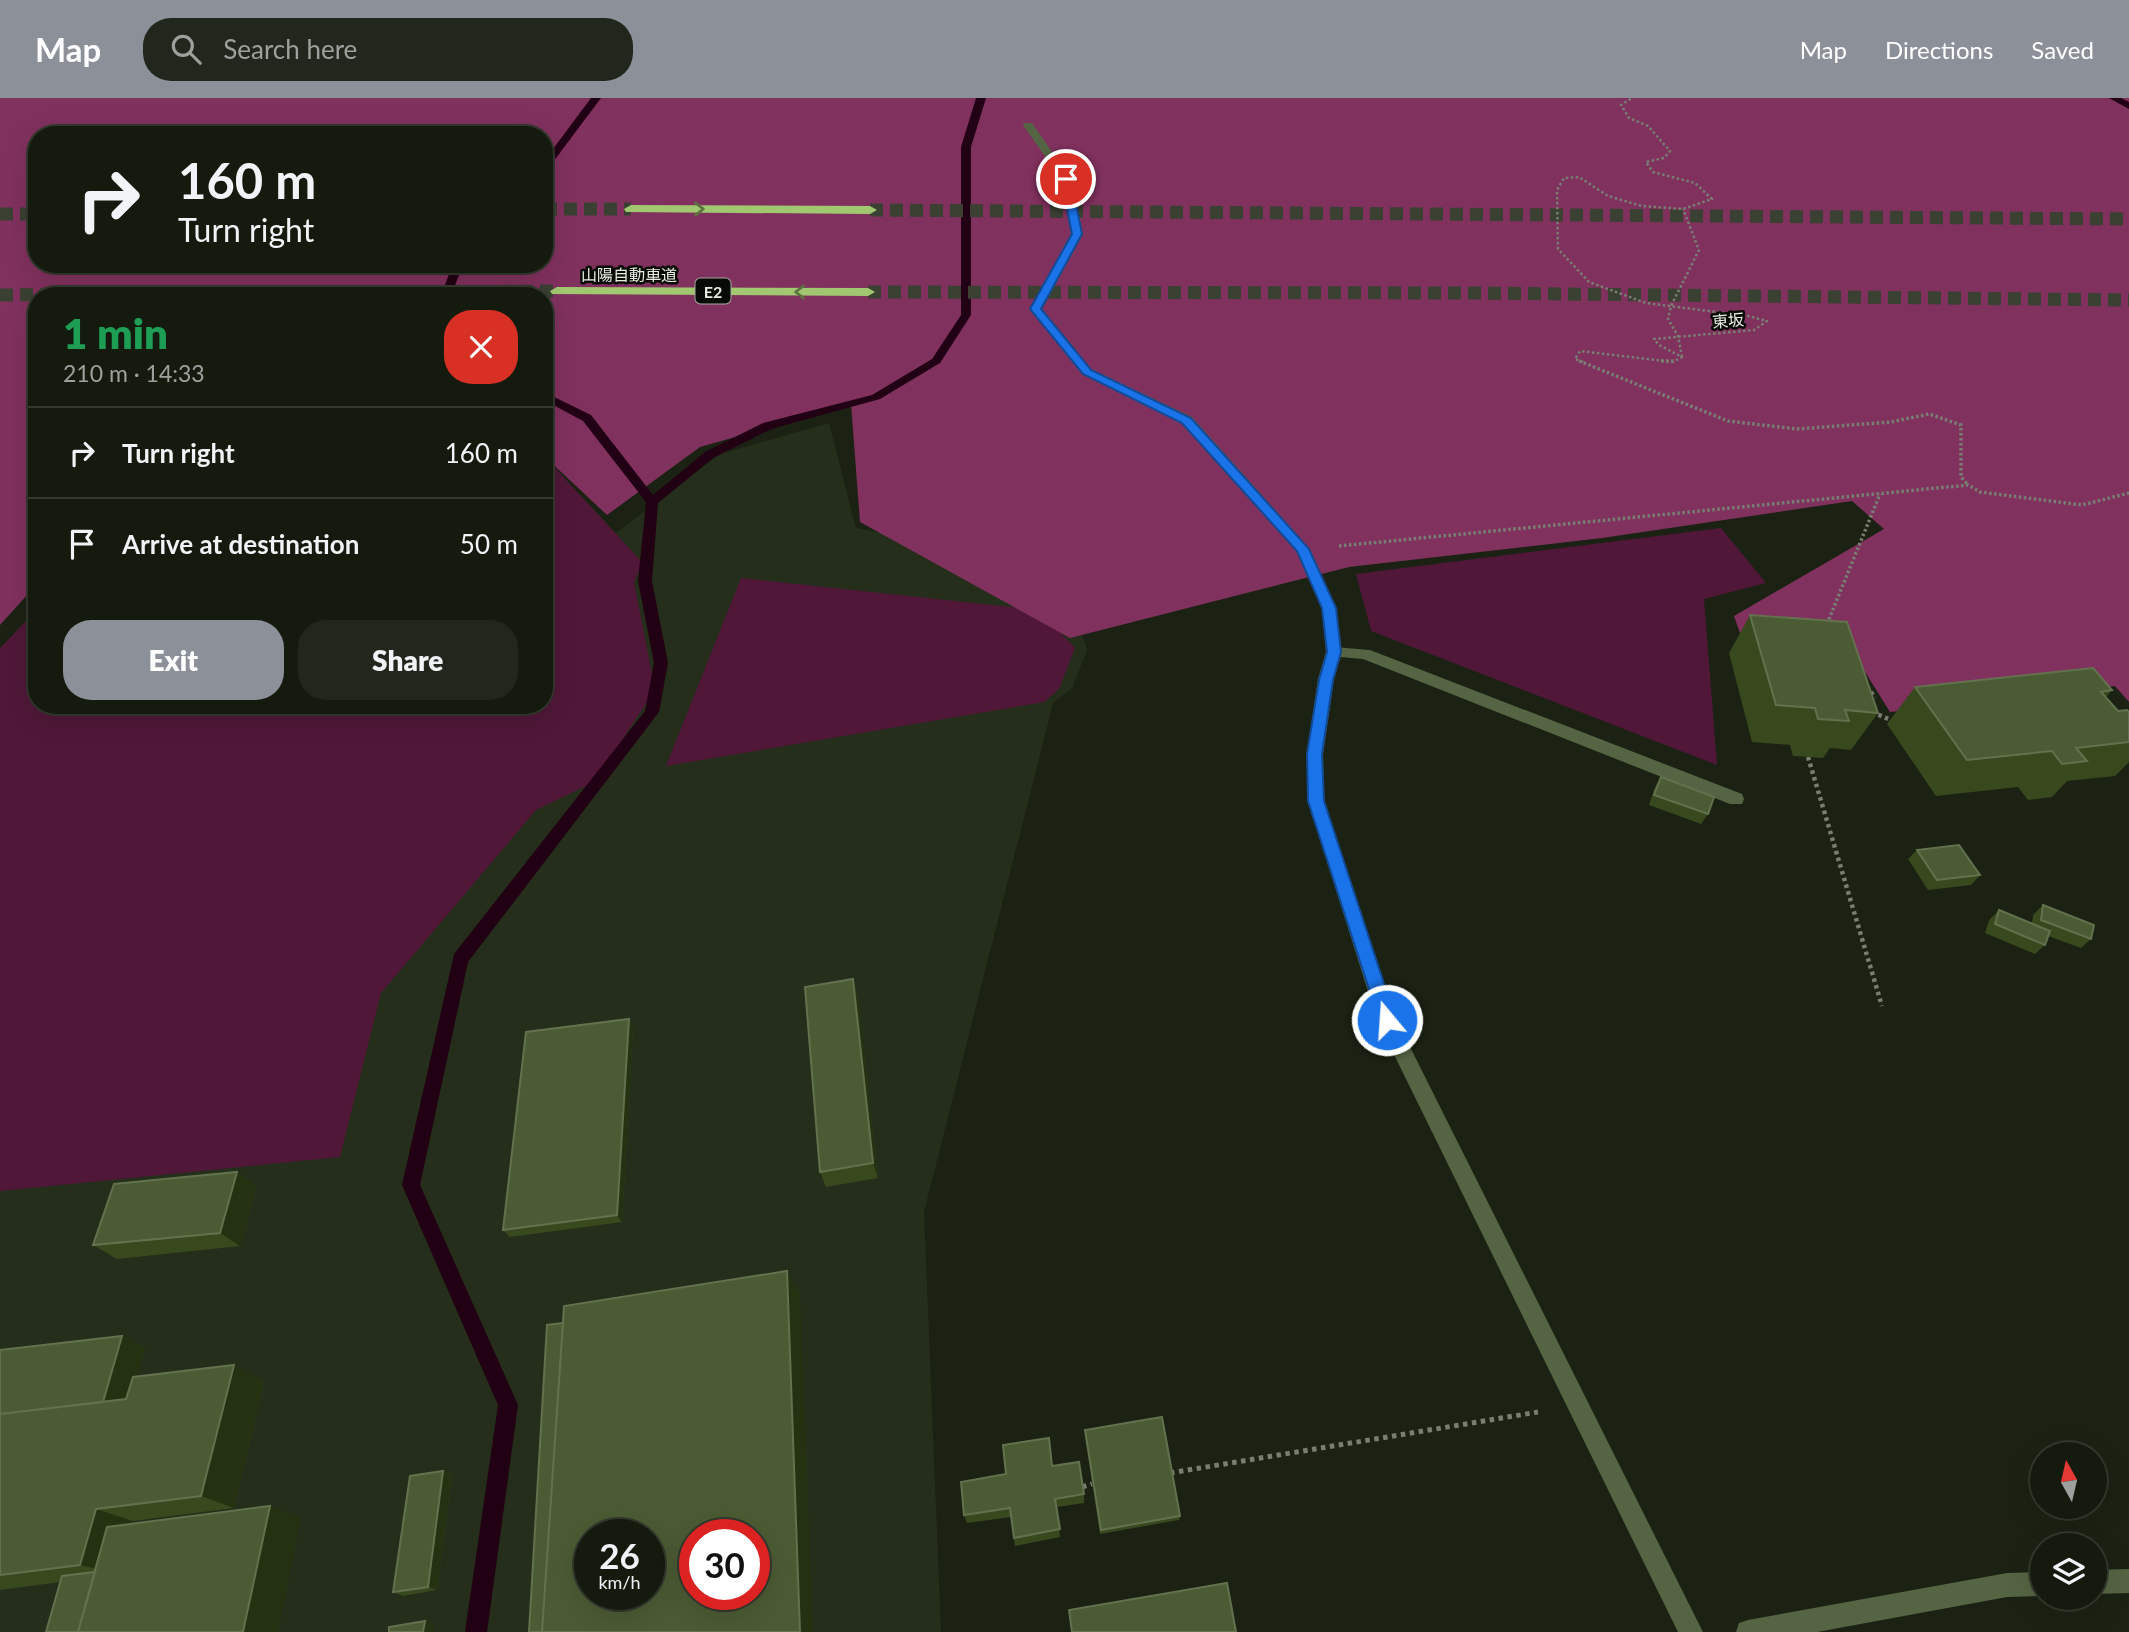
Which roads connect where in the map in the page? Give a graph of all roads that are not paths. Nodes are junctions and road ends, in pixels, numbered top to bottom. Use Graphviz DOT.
graph roads {
  1 [pos="1028,125"];
  2 [pos="631,209"];
  3 [pos="870,210"];
  4 [pos="557,291"];
  5 [pos="868,292"];
  6 [pos="1334,652"];
  7 [pos="1736,799"];
  8 [pos="2129,1581"];
  9 [pos="2107,1582"];
  10 [pos="2030,1584"];
  11 [pos="1691,1632"];
  12 [pos="1748,1632"];
  1 -- 6 [label="street"];
  2 -- 3 [label="highway, one-way"];
  5 -- 4 [label="highway, 山陽自動車道 / E2, one-way"];
  6 -- 7 [label="street"];
  6 -- 11 [label="street"];
  8 -- 9 [label="street"];
  10 -- 12 [label="street"];
}
